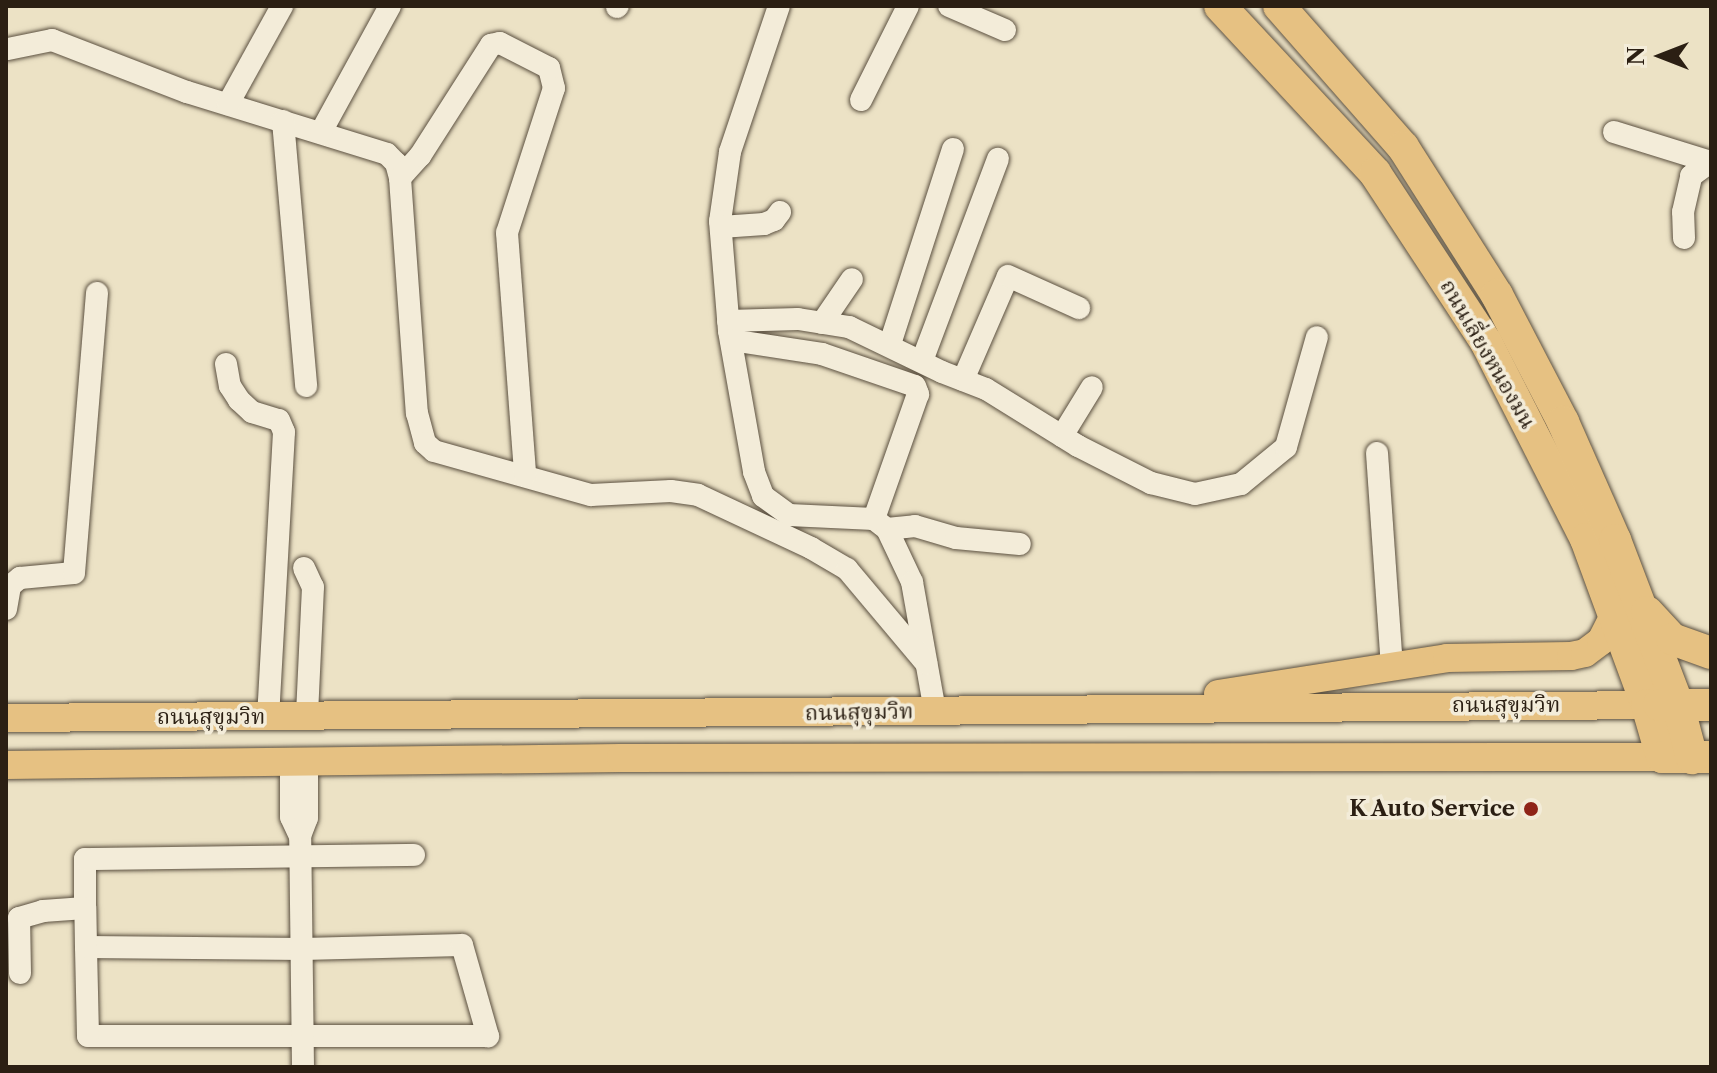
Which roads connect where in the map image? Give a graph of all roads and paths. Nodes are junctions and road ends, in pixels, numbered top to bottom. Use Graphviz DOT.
graph roads {
  1 [pos="282,6"];
  2 [pos="390,6"];
  3 [pos="779,6"];
  4 [pos="908,6"];
  5 [pos="949,6"];
  6 [pos="1220,6"];
  7 [pos="1279,6"];
  8 [pos="1005,30"];
  9 [pos="8,49"];
  10 [pos="861,100"];
  11 [pos="228,104"];
  12 [pos="283,121"];
  13 [pos="321,132"];
  14 [pos="1614,132"];
  15 [pos="953,149"];
  16 [pos="998,159"];
  17 [pos="1711,162"];
  18 [pos="400,178"];
  19 [pos="780,212"];
  20 [pos="721,227"];
  21 [pos="1684,238"];
  22 [pos="852,279"];
  23 [pos="97,293"];
  24 [pos="1079,308"];
  25 [pos="822,323"];
  26 [pos="729,330"];
  27 [pos="1317,337"];
  28 [pos="890,344"];
  29 [pos="922,361"];
  30 [pos="226,364"];
  31 [pos="963,380"];
  32 [pos="306,386"];
  33 [pos="1092,387"];
  34 [pos="1062,436"];
  35 [pos="1377,453"];
  36 [pos="525,475"];
  37 [pos="880,524"];
  38 [pos="1020,544"];
  39 [pos="304,568"];
  40 [pos="6,609"];
  41 [pos="1627,609"];
  42 [pos="1711,653"];
  43 [pos="926,663"];
  44 [pos="1392,668"];
  45 [pos="1663,705"];
  46 [pos="1711,705"];
  47 [pos="1146,708"];
  48 [pos="935,711"];
  49 [pos="620,715"];
  50 [pos="307,716"];
  51 [pos="268,717"];
  52 [pos="6,718"];
  53 [pos="1688,757"];
  54 [pos="621,758"];
  55 [pos="299,763"];
  56 [pos="6,765"];
  57 [pos="300,846"];
  58 [pos="414,855"];
  59 [pos="85,908"];
  60 [pos="86,947"];
  61 [pos="303,949"];
  62 [pos="20,973"];
  63 [pos="303,1038"];
  64 [pos="303,1067"];
  1 -- 11 [label="street"];
  2 -- 13 [label="street"];
  3 -- 20 [label="street"];
  4 -- 10 [label="street"];
  5 -- 8 [label="street"];
  6 -- 41 [label="highway, ถนนเลี่ยงหนองมน"];
  7 -- 41 [label="highway, ถนนเลี่ยงหนองมน"];
  9 -- 11 [label="street"];
  11 -- 12 [label="street"];
  12 -- 13 [label="street"];
  12 -- 32 [label="street"];
  13 -- 18 [label="street"];
  14 -- 17 [label="street"];
  15 -- 28 [label="street"];
  16 -- 29 [label="street"];
  17 -- 21 [label="street"];
  18 -- 36 [label="street"];
  18 -- 36 [label="street"];
  19 -- 20 [label="street"];
  20 -- 26 [label="street"];
  22 -- 25 [label="street"];
  23 -- 40 [label="street"];
  24 -- 31 [label="street"];
  25 -- 26 [label="street"];
  25 -- 28 [label="street"];
  26 -- 37 [label="street"];
  26 -- 37 [label="street"];
  27 -- 34 [label="street"];
  28 -- 29 [label="street"];
  29 -- 31 [label="street"];
  30 -- 51 [label="street"];
  31 -- 34 [label="street"];
  33 -- 34 [label="street"];
  35 -- 44 [label="street"];
  36 -- 43 [label="street"];
  37 -- 38 [label="street"];
  37 -- 43 [label="street"];
  39 -- 50 [label="street"];
  41 -- 42 [label="highway"];
  41 -- 44 [label="main road"];
  41 -- 45 [label="highway, ถนนเลี่ยงหนองมน"];
  43 -- 48 [label="street"];
  44 -- 47 [label="main road"];
  45 -- 46 [label="highway, ถนนสุขุมวิท"];
  45 -- 47 [label="main road, ถนนสุขุมวิท"];
  45 -- 53 [label="highway, ถนนเลี่ยงหนองมน"];
  47 -- 48 [label="main road, ถนนสุขุมวิท"];
  48 -- 49 [label="main road, ถนนสุขุมวิท"];
  49 -- 50 [label="main road, ถนนสุขุมวิท"];
  49 -- 54 [label="main road"];
  50 -- 51 [label="main road, ถนนสุขุมวิท"];
  51 -- 52 [label="main road, ถนนสุขุมวิท"];
  53 -- 54 [label="main road, ถนนสุขุมวิท"];
  54 -- 55 [label="main road, ถนนสุขุมวิท"];
  55 -- 56 [label="main road, ถนนสุขุมวิท"];
  55 -- 57 [label="street"];
  57 -- 58 [label="street"];
  57 -- 59 [label="street"];
  57 -- 61 [label="street"];
  59 -- 60 [label="street"];
  59 -- 62 [label="street"];
  60 -- 61 [label="street"];
  60 -- 63 [label="street"];
  61 -- 63 [label="street"];
  61 -- 63 [label="street"];
  63 -- 64 [label="street"];
}
